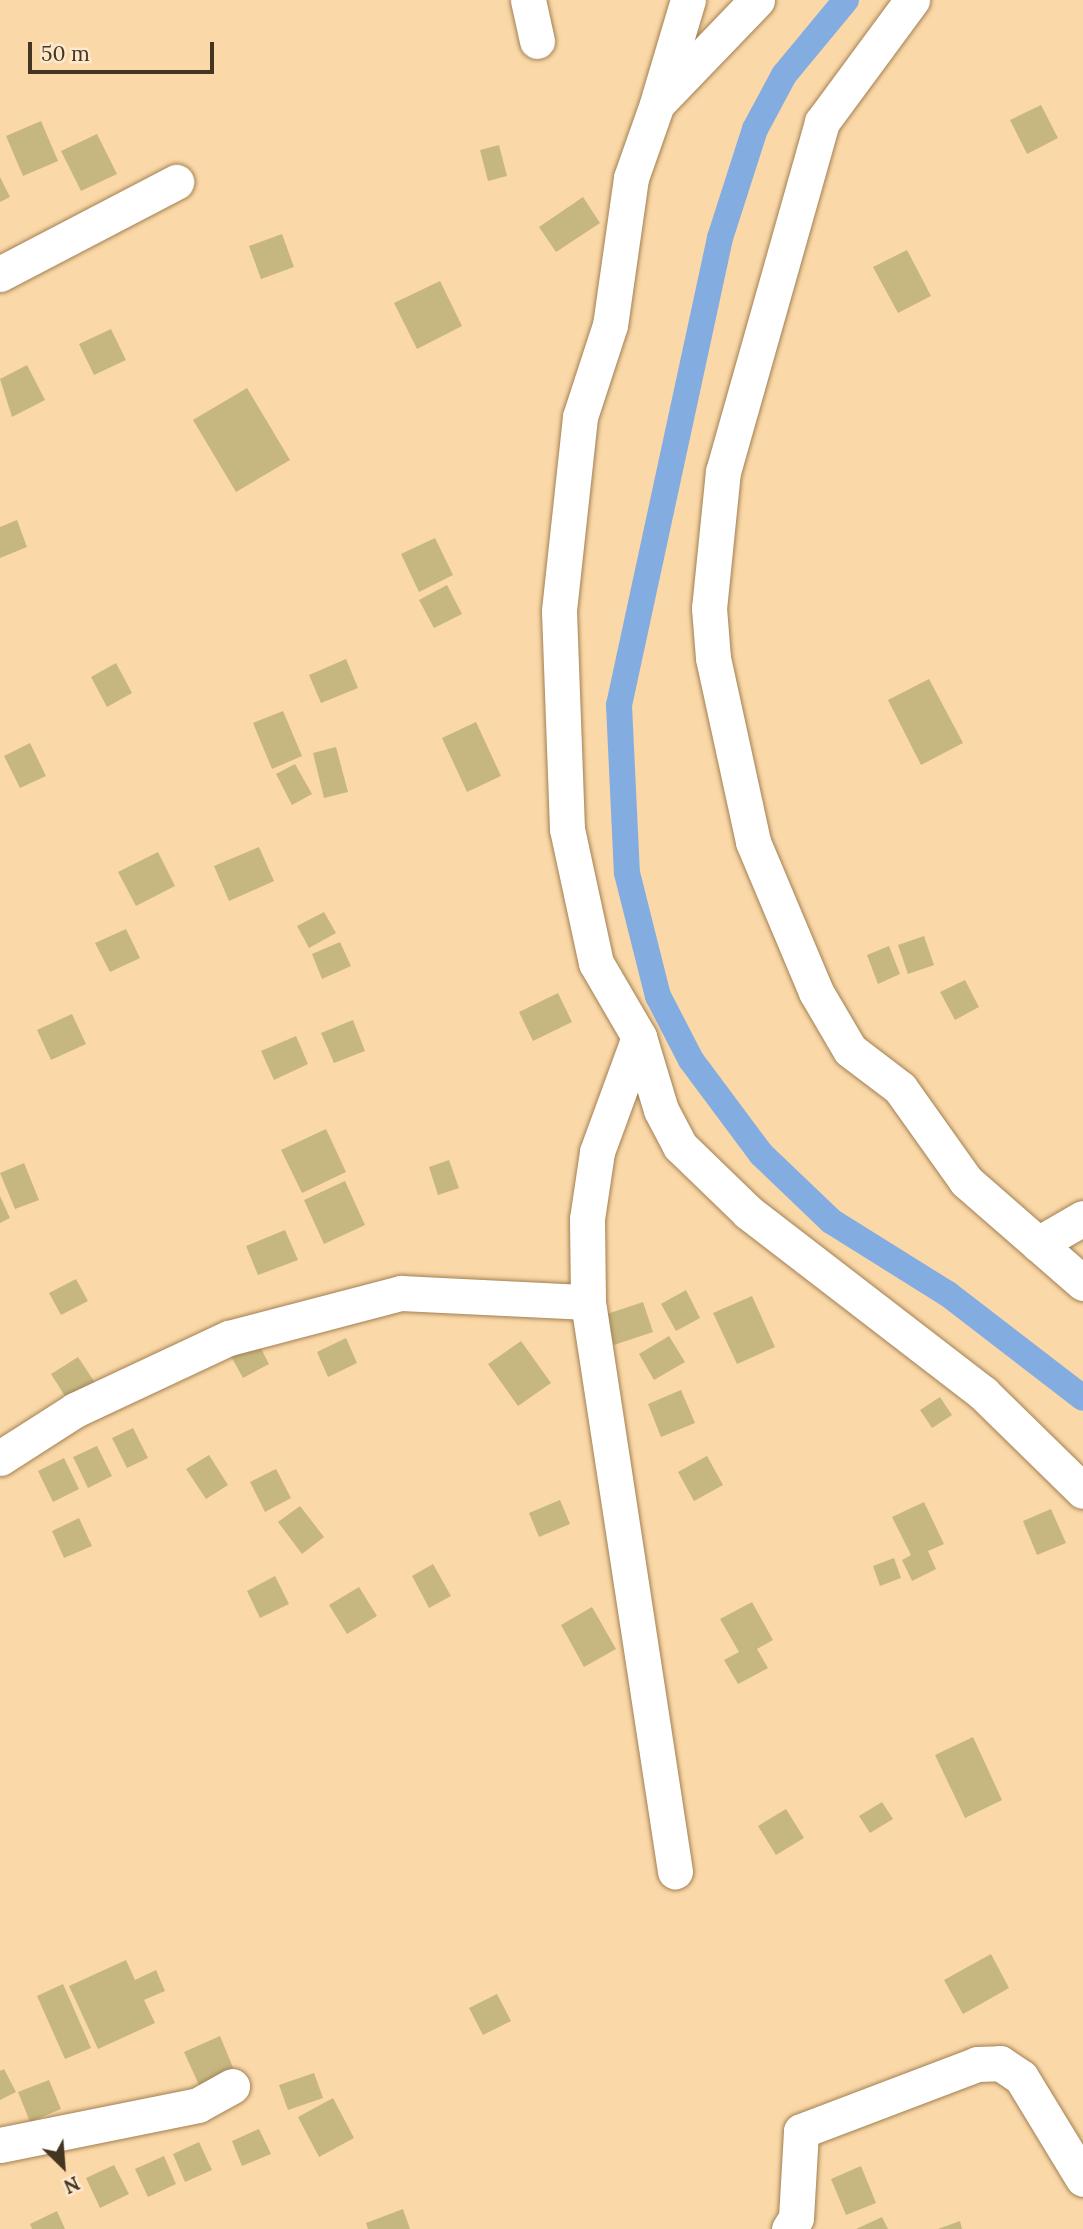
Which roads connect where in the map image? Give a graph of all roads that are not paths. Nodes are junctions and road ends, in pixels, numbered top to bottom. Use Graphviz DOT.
graph roads {
  1 [pos="527,0"];
  2 [pos="688,0"];
  3 [pos="757,0"];
  4 [pos="912,0"];
  5 [pos="537,41"];
  6 [pos="657,104"];
  7 [pos="176,182"];
  8 [pos="0,274"];
  9 [pos="639,1037"];
  10 [pos="1083,1218"];
  11 [pos="1038,1244"];
  12 [pos="1083,1283"];
  13 [pos="588,1303"];
  14 [pos="0,1458"];
  15 [pos="1083,1491"];
  16 [pos="675,1871"];
  17 [pos="232,2087"];
  18 [pos="0,2145"];
  19 [pos="1083,2179"];
  20 [pos="789,2229"];
  1 -- 5 [label="street"];
  2 -- 6 [label="street"];
  3 -- 6 [label="street"];
  4 -- 11 [label="street"];
  6 -- 9 [label="street"];
  7 -- 8 [label="street"];
  9 -- 13 [label="street"];
  9 -- 15 [label="street"];
  10 -- 11 [label="street"];
  11 -- 12 [label="street"];
  13 -- 14 [label="street"];
  13 -- 16 [label="street"];
  17 -- 18 [label="street"];
  19 -- 20 [label="street"];
}
